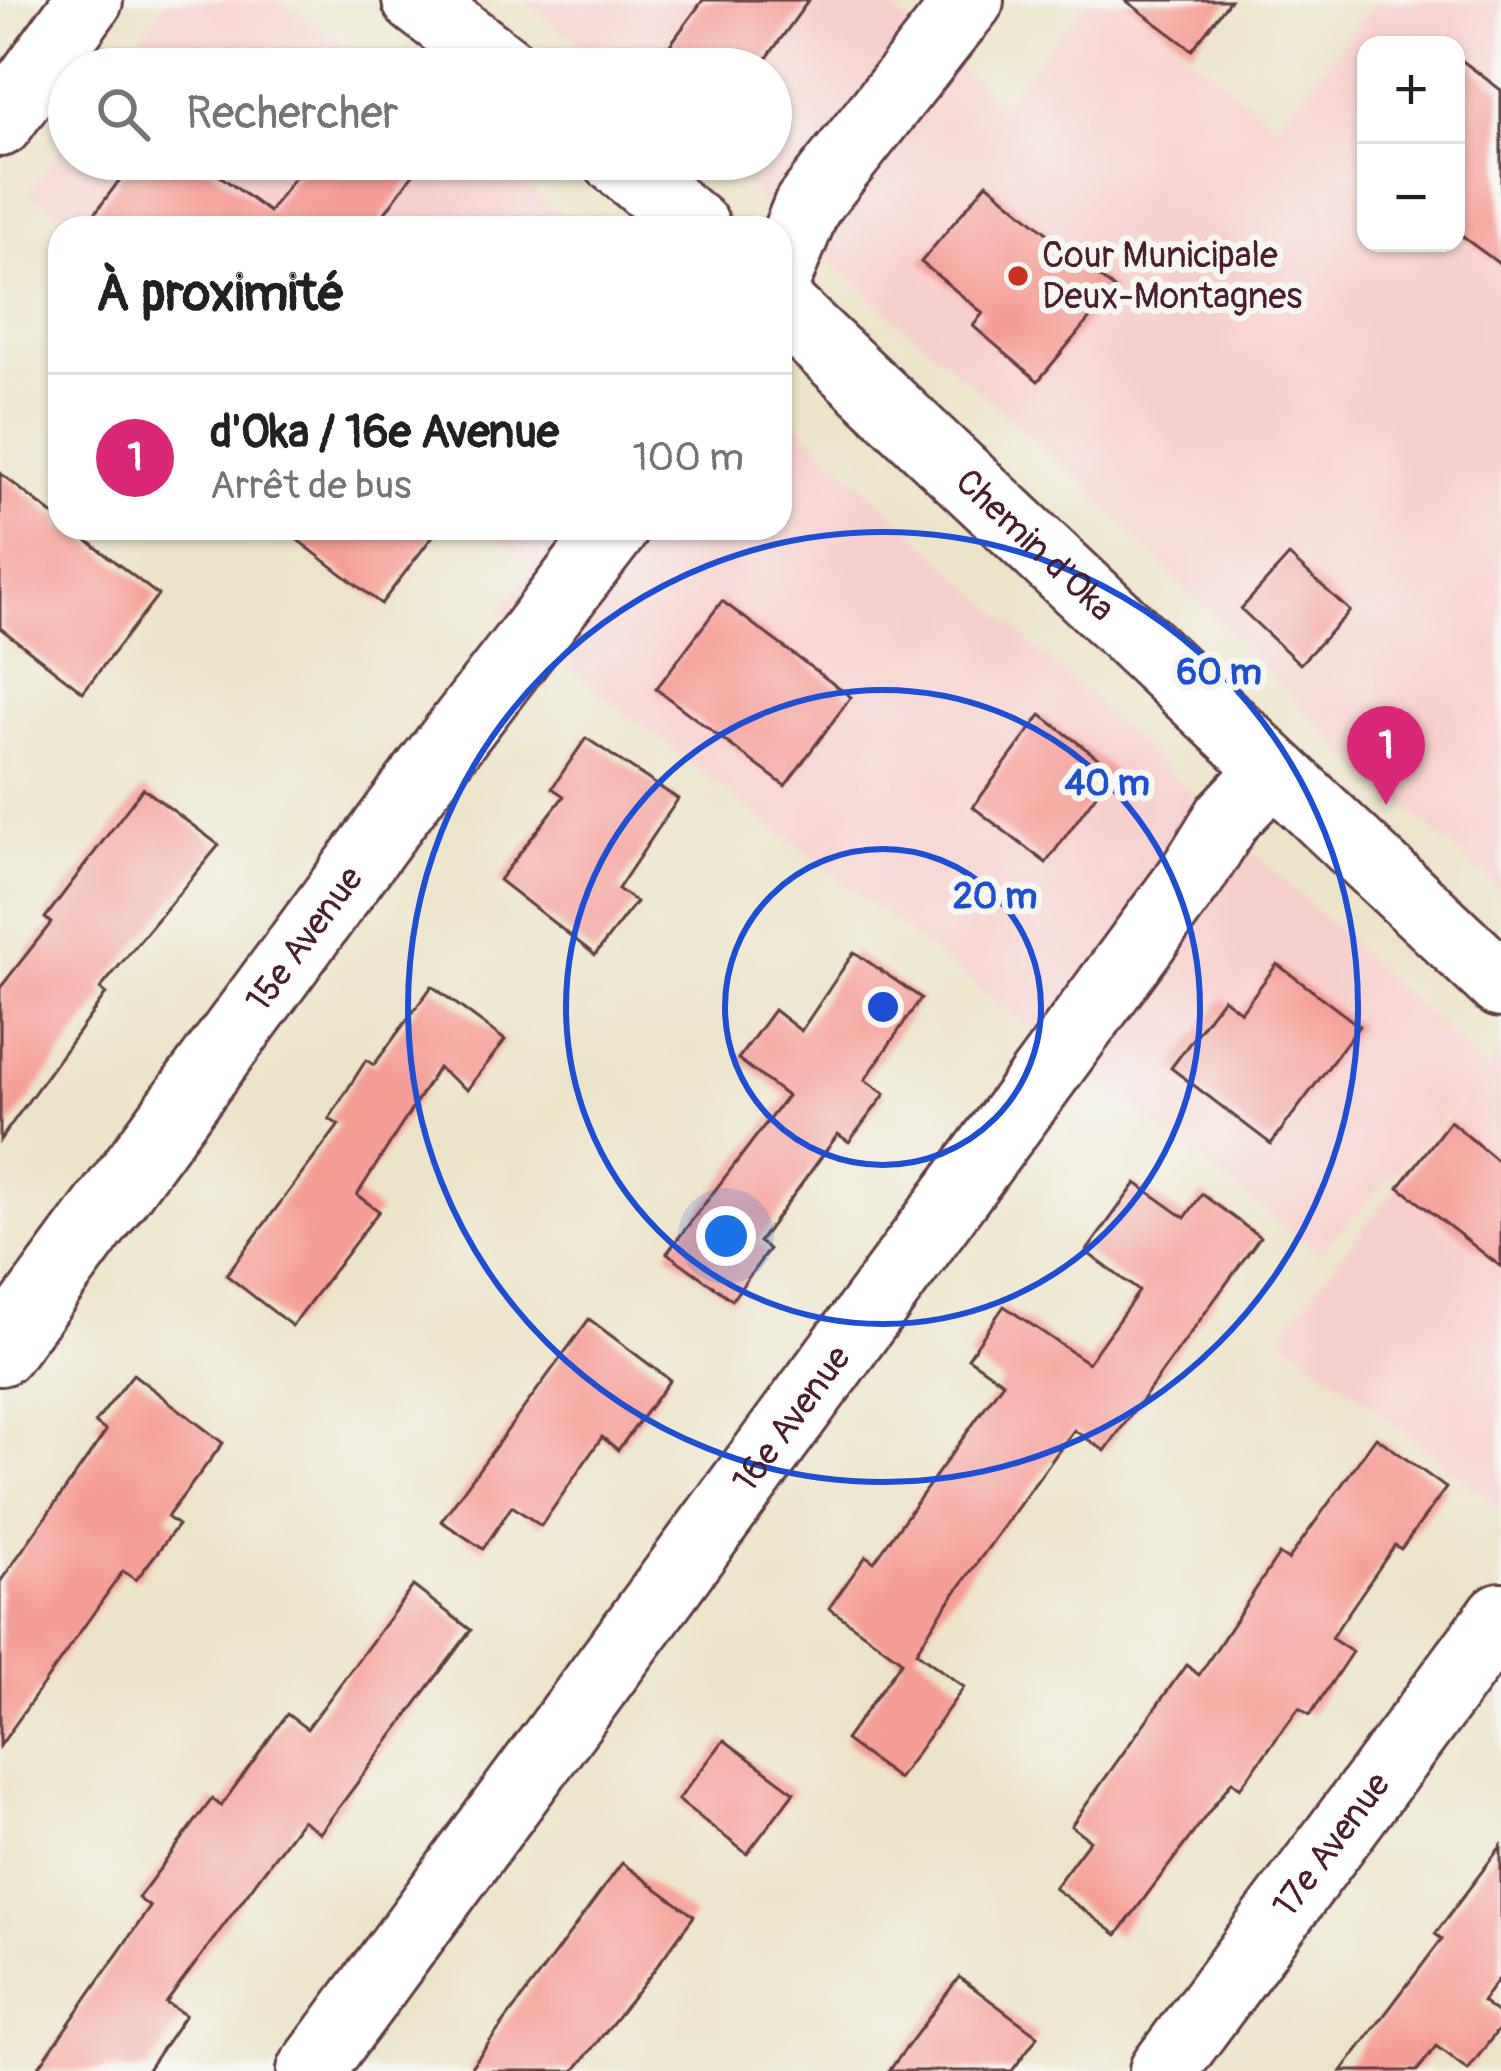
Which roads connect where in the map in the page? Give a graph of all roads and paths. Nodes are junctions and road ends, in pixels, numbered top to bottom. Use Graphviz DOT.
graph roads {
  1 [pos="89,0"];
  2 [pos="416,0"];
  3 [pos="970,0"];
  4 [pos="54,48"];
  5 [pos="479,48"];
  6 [pos="48,57"];
  7 [pos="0,123"];
  8 [pos="640,180"];
  9 [pos="683,216"];
  10 [pos="792,243"];
  11 [pos="792,315"];
  12 [pos="606,540"];
  13 [pos="1273,770"];
  14 [pos="1501,984"];
  15 [pos="0,1352"];
  16 [pos="1501,1616"];
  17 [pos="311,2071"];
  18 [pos="1163,2071"];
  1 -- 4 [label="street"];
  2 -- 5 [label="street"];
  3 -- 10 [label="street"];
  6 -- 7 [label="street"];
  8 -- 9 [label="street"];
  11 -- 13 [label="street, Chemin d'Oka"];
  12 -- 15 [label="street, 15e Avenue"];
  13 -- 14 [label="street, Chemin d'Oka"];
  13 -- 17 [label="street, 16e Avenue"];
  16 -- 18 [label="street, 17e Avenue"];
}
